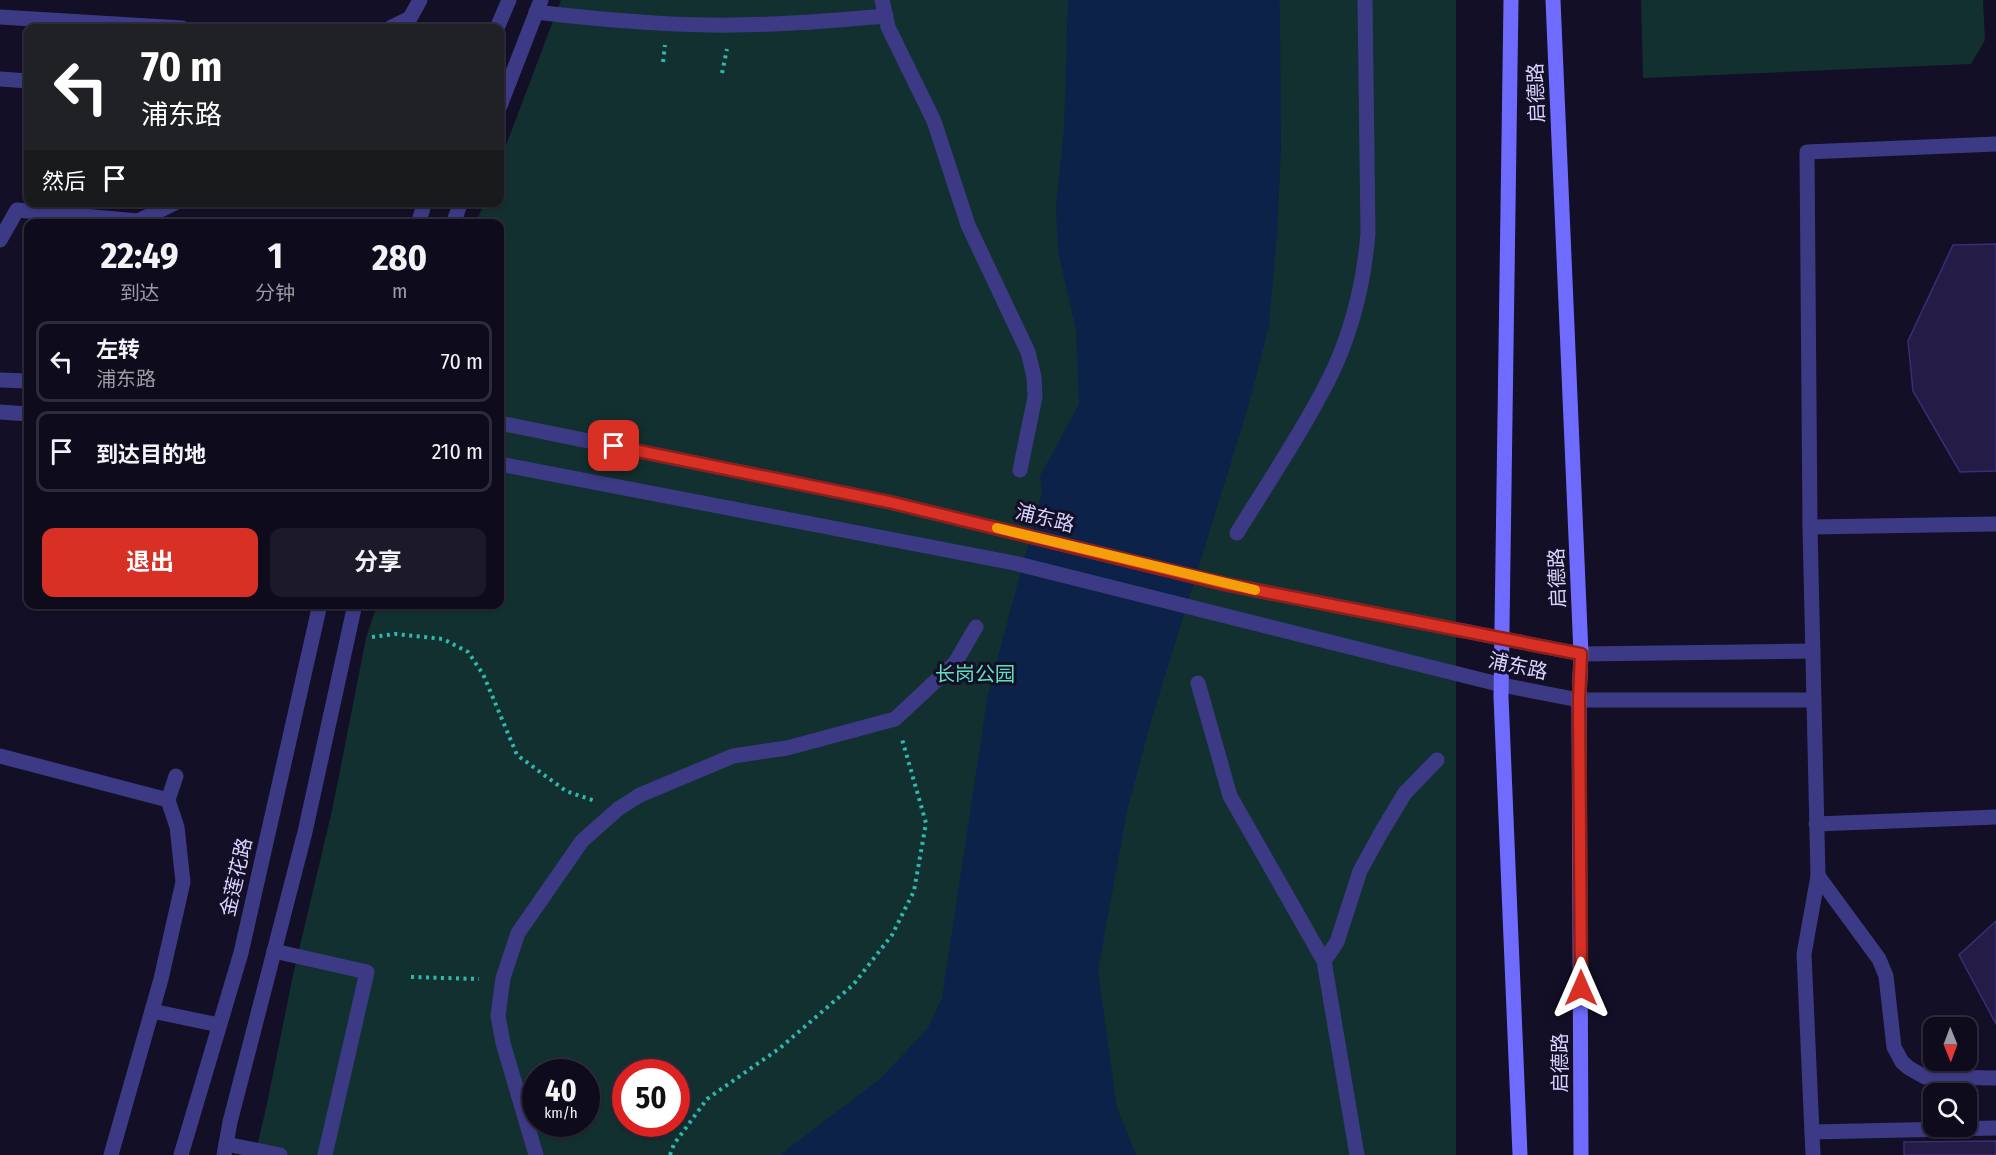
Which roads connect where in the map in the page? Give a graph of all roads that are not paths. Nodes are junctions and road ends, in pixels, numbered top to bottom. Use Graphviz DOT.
graph roads {
  1 [pos="420,0"];
  2 [pos="509,0"];
  3 [pos="882,0"];
  4 [pos="1365,0"];
  5 [pos="1512,0"];
  6 [pos="1553,0"];
  7 [pos="539,6"];
  8 [pos="886,16"];
  9 [pos="0,17"];
  10 [pos="116,24"];
  11 [pos="398,24"];
  12 [pos="499,24"];
  13 [pos="0,79"];
  14 [pos="24,81"];
  15 [pos="504,96"];
  16 [pos="1996,144"];
  17 [pos="167,207"];
  18 [pos="116,219"];
  19 [pos="142,219"];
  20 [pos="0,240"];
  21 [pos="0,380"];
  22 [pos="24,381"];
  23 [pos="0,412"];
  24 [pos="24,414"];
  25 [pos="504,424"];
  26 [pos="504,465"];
  27 [pos="1020,470"];
  28 [pos="1996,524"];
  29 [pos="1810,527"];
  30 [pos="1237,533"];
  31 [pos="319,609"];
  32 [pos="354,609"];
  33 [pos="976,627"];
  34 [pos="1502,638"];
  35 [pos="1813,651"];
  36 [pos="1581,654"];
  37 [pos="1198,683"];
  38 [pos="1502,685"];
  39 [pos="1579,700"];
  40 [pos="1814,700"];
  41 [pos="0,756"];
  42 [pos="1437,760"];
  43 [pos="176,776"];
  44 [pos="168,800"];
  45 [pos="1996,817"];
  46 [pos="1816,824"];
  47 [pos="1818,876"];
  48 [pos="274,951"];
  49 [pos="1324,961"];
  50 [pos="152,1011"];
  51 [pos="219,1025"];
  52 [pos="1996,1078"];
  53 [pos="1996,1128"];
  54 [pos="1812,1132"];
  55 [pos="225,1149"];
  56 [pos="272,1154"];
  57 [pos="111,1155"];
  58 [pos="181,1155"];
  59 [pos="325,1155"];
  60 [pos="536,1155"];
  61 [pos="1357,1155"];
  62 [pos="1520,1155"];
  63 [pos="1581,1155"];
  64 [pos="1813,1155"];
  1 -- 11 [label="street"];
  2 -- 12 [label="street"];
  3 -- 8 [label="street"];
  4 -- 30 [label="street"];
  5 -- 34 [label="main road, 启德路"];
  6 -- 36 [label="main road, 启德路"];
  7 -- 8 [label="street"];
  7 -- 15 [label="street"];
  8 -- 27 [label="street"];
  9 -- 10 [label="street"];
  13 -- 14 [label="street"];
  16 -- 29 [label="street"];
  17 -- 19 [label="street"];
  18 -- 20 [label="street"];
  21 -- 22 [label="street"];
  23 -- 24 [label="street"];
  25 -- 34 [label="street, 浦东路"];
  26 -- 38 [label="street, 浦东路"];
  28 -- 29 [label="street"];
  29 -- 35 [label="street"];
  31 -- 51 [label="street, 金莲花路"];
  32 -- 48 [label="street"];
  33 -- 60 [label="street"];
  34 -- 36 [label="street, 浦东路"];
  34 -- 38 [label="main road, 启德路"];
  35 -- 36 [label="street, 浦东路"];
  35 -- 40 [label="street"];
  36 -- 39 [label="main road, 启德路"];
  37 -- 49 [label="street"];
  38 -- 39 [label="street, 浦东路"];
  38 -- 62 [label="main road, 启德路"];
  39 -- 40 [label="street, 浦东路"];
  39 -- 63 [label="main road, 启德路"];
  40 -- 46 [label="street"];
  41 -- 44 [label="street"];
  42 -- 49 [label="street"];
  43 -- 44 [label="street"];
  44 -- 50 [label="street"];
  45 -- 46 [label="street"];
  46 -- 47 [label="street"];
  47 -- 52 [label="street"];
  47 -- 54 [label="street"];
  48 -- 55 [label="street"];
  48 -- 59 [label="street"];
  49 -- 61 [label="street"];
  50 -- 51 [label="street"];
  50 -- 57 [label="street"];
  51 -- 58 [label="street, 金莲花路"];
  53 -- 54 [label="street"];
  54 -- 64 [label="street"];
  55 -- 56 [label="street"];
}
